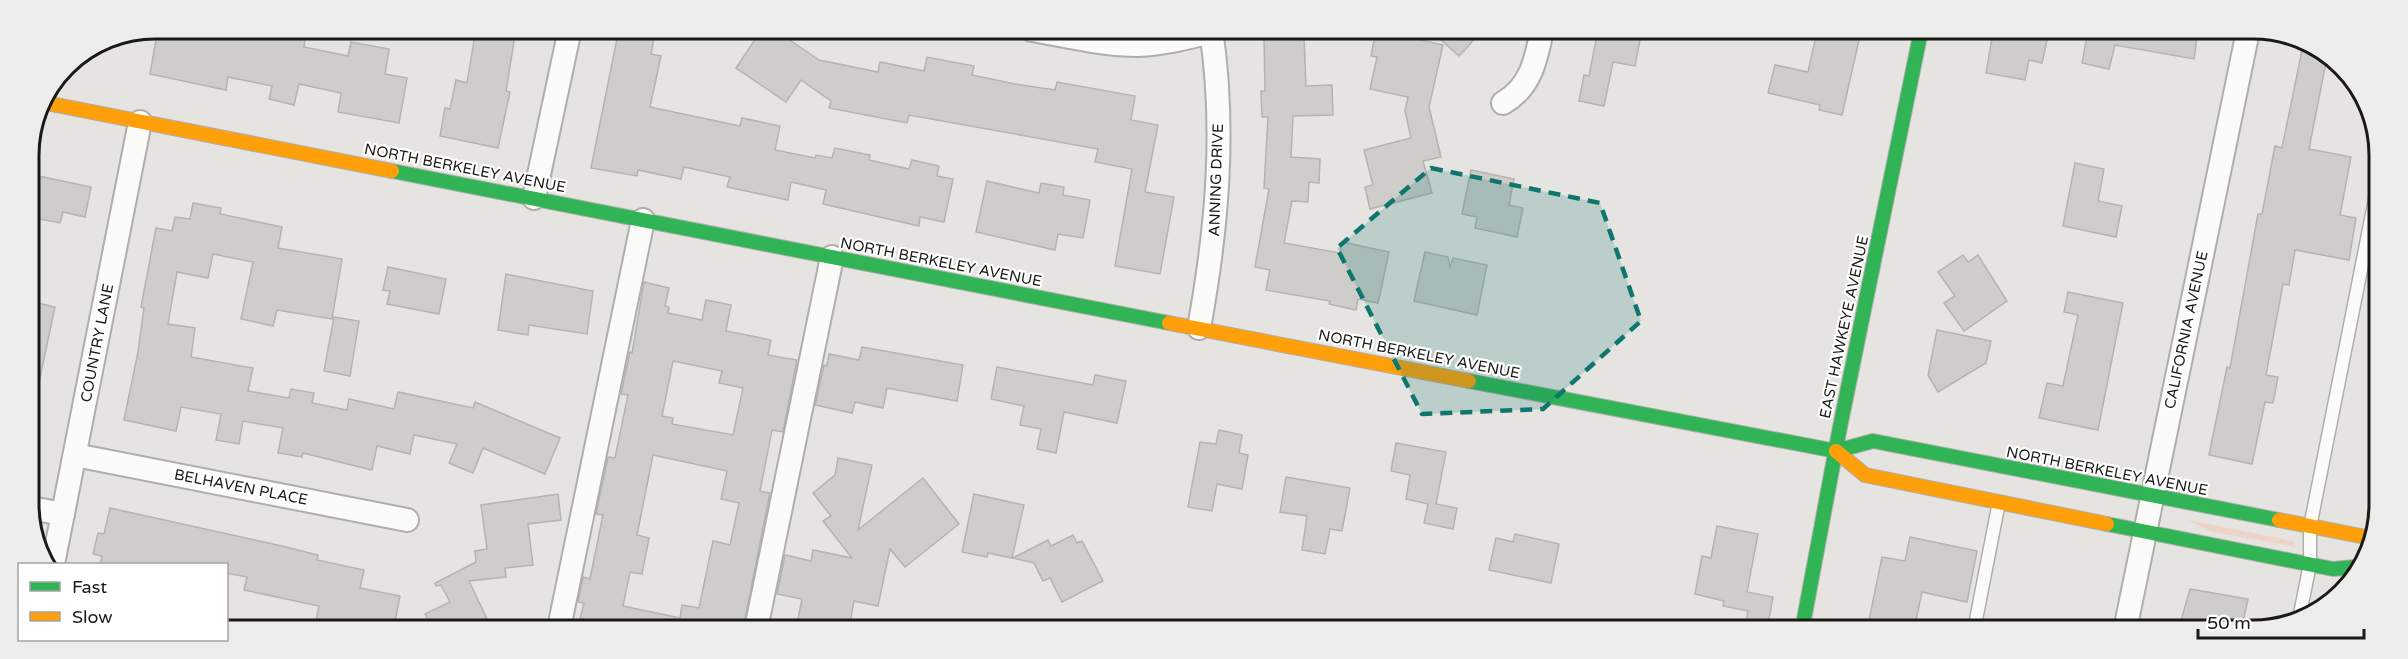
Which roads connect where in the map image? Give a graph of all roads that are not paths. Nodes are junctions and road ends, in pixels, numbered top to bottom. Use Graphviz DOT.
graph roads {
  1 [pos="568,39"];
  2 [pos="1083,39"];
  3 [pos="1175,39"];
  4 [pos="1212,39"];
  5 [pos="1540,39"];
  6 [pos="1919,39"];
  7 [pos="2246,39"];
  8 [pos="1503,103"];
  9 [pos="51,104"];
  10 [pos="140,122"];
  11 [pos="534,198"];
  12 [pos="643,220"];
  13 [pos="2369,229"];
  14 [pos="832,257"];
  15 [pos="1199,328"];
  16 [pos="1836,451"];
  17 [pos="75,455"];
  18 [pos="2002,485"];
  19 [pos="2152,497"];
  20 [pos="39,510"];
  21 [pos="63,514"];
  22 [pos="407,520"];
  23 [pos="2310,527"];
  24 [pos="2145,531"];
  25 [pos="2364,537"];
  26 [pos="54,560"];
  27 [pos="2310,564"];
  28 [pos="2349,567"];
  29 [pos="2332,569"];
  30 [pos="2343,576"];
  31 [pos="2301,609"];
  32 [pos="561,620"];
  33 [pos="758,620"];
  34 [pos="1804,620"];
  35 [pos="1976,620"];
  36 [pos="2127,620"];
  1 -- 11 [label="street"];
  2 -- 3 [label="street"];
  4 -- 15 [label="street, ANNING DRIVE"];
  5 -- 8 [label="street"];
  6 -- 16 [label="street, EAST HAWKEYE AVENUE"];
  7 -- 19 [label="street, CALIFORNIA AVENUE"];
  9 -- 10 [label="street, NORTH BERKELEY AVENUE"];
  10 -- 11 [label="street, NORTH BERKELEY AVENUE"];
  10 -- 17 [label="street, COUNTRY LANE"];
  11 -- 12 [label="street, NORTH BERKELEY AVENUE"];
  12 -- 14 [label="street, NORTH BERKELEY AVENUE"];
  12 -- 32 [label="street"];
  13 -- 23 [label="lane"];
  14 -- 15 [label="street, NORTH BERKELEY AVENUE"];
  14 -- 33 [label="street"];
  15 -- 16 [label="street, NORTH BERKELEY AVENUE"];
  16 -- 18 [label="street, NORTH BERKELEY AVENUE"];
  16 -- 18 [label="street, NORTH BERKELEY AVENUE"];
  16 -- 34 [label="street, EAST HAWKEYE AVENUE"];
  17 -- 21 [label="street, COUNTRY LANE"];
  17 -- 22 [label="street, BELHAVEN PLACE"];
  18 -- 19 [label="street, NORTH BERKELEY AVENUE"];
  18 -- 24 [label="street, NORTH BERKELEY AVENUE"];
  18 -- 35 [label="lane"];
  19 -- 23 [label="street, NORTH BERKELEY AVENUE"];
  19 -- 24 [label="street, CALIFORNIA AVENUE"];
  20 -- 21 [label="street"];
  21 -- 26 [label="street, COUNTRY LANE"];
  23 -- 25 [label="street, NORTH BERKELEY AVENUE"];
  23 -- 27 [label="lane"];
  24 -- 27 [label="street, NORTH BERKELEY AVENUE"];
  24 -- 36 [label="street, CALIFORNIA AVENUE"];
  27 -- 29 [label="street, NORTH BERKELEY AVENUE"];
  27 -- 31 [label="lane"];
  28 -- 29 [label="street, NORTH BERKELEY AVENUE"];
  29 -- 30 [label="street"];
}
